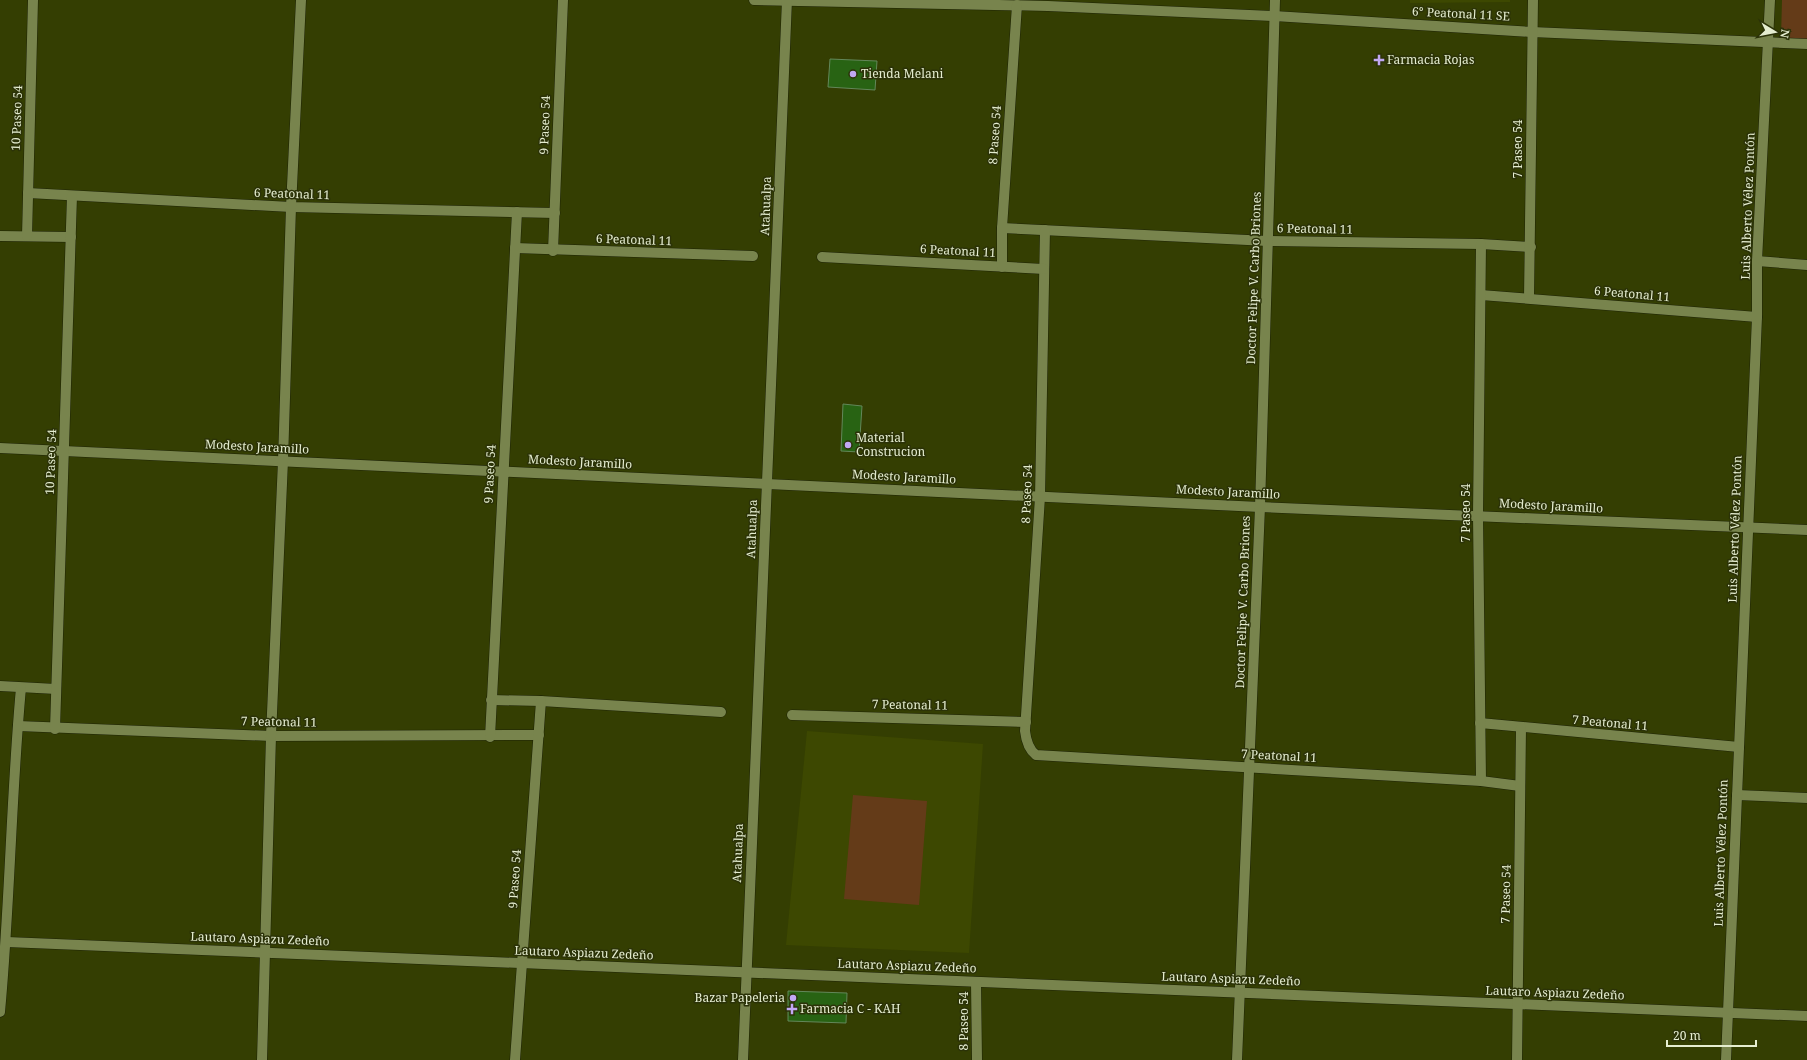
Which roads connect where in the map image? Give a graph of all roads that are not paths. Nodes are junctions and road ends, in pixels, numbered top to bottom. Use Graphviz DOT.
graph roads {
  1 [pos="33,0"];
  2 [pos="301,0"];
  3 [pos="563,0"];
  4 [pos="754,0"];
  5 [pos="1274,0"];
  6 [pos="1533,0"];
  7 [pos="1770,0"];
  8 [pos="787,1"];
  9 [pos="1048,3"];
  10 [pos="1017,5"];
  11 [pos="1274,16"];
  12 [pos="1532,32"];
  13 [pos="1768,44"];
  14 [pos="1807,44"];
  15 [pos="28,193"];
  16 [pos="72,196"];
  17 [pos="291,208"];
  18 [pos="517,212"];
  19 [pos="555,213"];
  20 [pos="1002,228"];
  21 [pos="1045,230"];
  22 [pos="0,236"];
  23 [pos="27,236"];
  24 [pos="71,237"];
  25 [pos="1268,241"];
  26 [pos="1481,244"];
  27 [pos="1531,247"];
  28 [pos="515,248"];
  29 [pos="553,251"];
  30 [pos="753,256"];
  31 [pos="822,257"];
  32 [pos="1757,261"];
  33 [pos="1807,265"];
  34 [pos="1002,267"];
  35 [pos="1044,269"];
  36 [pos="1481,295"];
  37 [pos="1529,298"];
  38 [pos="1757,317"];
  39 [pos="0,448"];
  40 [pos="64,451"];
  41 [pos="283,462"];
  42 [pos="503,472"];
  43 [pos="767,484"];
  44 [pos="1040,497"];
  45 [pos="1260,507"];
  46 [pos="1478,515"];
  47 [pos="1748,527"];
  48 [pos="1807,530"];
  49 [pos="0,686"];
  50 [pos="22,688"];
  51 [pos="56,689"];
  52 [pos="491,700"];
  53 [pos="542,701"];
  54 [pos="721,712"];
  55 [pos="792,716"];
  56 [pos="1026,722"];
  57 [pos="1480,723"];
  58 [pos="18,726"];
  59 [pos="1520,728"];
  60 [pos="55,729"];
  61 [pos="271,736"];
  62 [pos="539,736"];
  63 [pos="490,737"];
  64 [pos="1739,747"];
  65 [pos="1036,754"];
  66 [pos="1249,767"];
  67 [pos="1481,781"];
  68 [pos="1520,786"];
  69 [pos="1737,795"];
  70 [pos="1807,798"];
  71 [pos="7,942"];
  72 [pos="266,953"];
  73 [pos="522,963"];
  74 [pos="746,972"];
  75 [pos="976,982"];
  76 [pos="1239,993"];
  77 [pos="1518,1004"];
  78 [pos="0,1012"];
  79 [pos="1728,1013"];
  80 [pos="1807,1016"];
  81 [pos="262,1060"];
  82 [pos="515,1060"];
  83 [pos="743,1060"];
  84 [pos="977,1060"];
  85 [pos="1236,1060"];
  86 [pos="1518,1060"];
  87 [pos="1726,1060"];
  1 -- 15 [label="street, 10 Paseo 54"];
  2 -- 17 [label="street"];
  3 -- 19 [label="street, 9 Paseo 54"];
  4 -- 8 [label="street, 6° Peatonal 11 SE"];
  5 -- 11 [label="street, Doctor Felipe V. Carbo Briones"];
  6 -- 12 [label="street, 7 Paseo 54"];
  7 -- 13 [label="street, Luis Alberto Vélez Pontón"];
  8 -- 10 [label="street, 6° Peatonal 11 SE"];
  8 -- 43 [label="street, Atahualpa"];
  9 -- 10 [label="street, 6° Peatonal 11 SE"];
  9 -- 11 [label="street, 6° Peatonal 11 SE"];
  10 -- 20 [label="street, 8 Paseo 54"];
  11 -- 12 [label="street, 6° Peatonal 11 SE"];
  11 -- 25 [label="street, Doctor Felipe V. Carbo Briones"];
  12 -- 13 [label="street, 6° Peatonal 11 SE"];
  12 -- 27 [label="street, 7 Paseo 54"];
  13 -- 14 [label="street, 6° Peatonal 11 SE"];
  13 -- 32 [label="street, Luis Alberto Vélez Pontón"];
  15 -- 16 [label="street, 6 Peatonal 11"];
  15 -- 23 [label="street, 10 Paseo 54"];
  16 -- 17 [label="street, 6 Peatonal 11"];
  16 -- 24 [label="street, 10 Paseo 54"];
  17 -- 18 [label="street, 6 Peatonal 11"];
  17 -- 41 [label="street"];
  18 -- 19 [label="street, 6 Peatonal 11"];
  18 -- 28 [label="street, 9 Paseo 54"];
  19 -- 29 [label="street, 9 Paseo 54"];
  20 -- 21 [label="street, 6 Peatonal 11"];
  20 -- 34 [label="street, 8 Paseo 54"];
  21 -- 25 [label="street, 6 Peatonal 11"];
  21 -- 35 [label="street, 8 Paseo 54"];
  22 -- 23 [label="street"];
  23 -- 24 [label="street"];
  24 -- 40 [label="street, 10 Paseo 54"];
  25 -- 26 [label="street, 6 Peatonal 11"];
  25 -- 45 [label="street, Doctor Felipe V. Carbo Briones"];
  26 -- 27 [label="street, 6 Peatonal 11"];
  26 -- 36 [label="street, 7 Paseo 54"];
  27 -- 37 [label="street, 7 Paseo 54"];
  28 -- 29 [label="street, 6 Peatonal 11"];
  28 -- 42 [label="street, 9 Paseo 54"];
  29 -- 30 [label="street, 6 Peatonal 11"];
  31 -- 34 [label="street, 6 Peatonal 11"];
  32 -- 33 [label="street"];
  32 -- 38 [label="street, Luis Alberto Vélez Pontón"];
  34 -- 35 [label="street, 6 Peatonal 11"];
  35 -- 44 [label="street, 8 Paseo 54"];
  36 -- 37 [label="street, 6 Peatonal 11"];
  36 -- 46 [label="street, 7 Paseo 54"];
  37 -- 38 [label="street, 6 Peatonal 11"];
  38 -- 47 [label="street, Luis Alberto Vélez Pontón"];
  39 -- 40 [label="street, Modesto Jaramillo"];
  40 -- 41 [label="street, Modesto Jaramillo"];
  40 -- 51 [label="street, 10 Paseo 54"];
  41 -- 42 [label="street, Modesto Jaramillo"];
  41 -- 61 [label="street"];
  42 -- 43 [label="street, Modesto Jaramillo"];
  42 -- 52 [label="street, 9 Paseo 54"];
  43 -- 44 [label="street, Modesto Jaramillo"];
  43 -- 74 [label="street, Atahualpa"];
  44 -- 45 [label="street, Modesto Jaramillo"];
  44 -- 56 [label="street, 8 Paseo 54"];
  45 -- 46 [label="street, Modesto Jaramillo"];
  45 -- 66 [label="street, Doctor Felipe V. Carbo Briones"];
  46 -- 47 [label="street, Modesto Jaramillo"];
  46 -- 57 [label="street, 7 Paseo 54"];
  47 -- 48 [label="street, Modesto Jaramillo"];
  47 -- 64 [label="street, Luis Alberto Vélez Pontón"];
  49 -- 50 [label="street"];
  50 -- 51 [label="street"];
  50 -- 58 [label="street"];
  51 -- 60 [label="street, 10 Paseo 54"];
  52 -- 53 [label="street"];
  52 -- 63 [label="street, 9 Paseo 54"];
  53 -- 54 [label="street"];
  53 -- 62 [label="street, 9 Paseo 54"];
  55 -- 56 [label="street, 7 Peatonal 11"];
  56 -- 65 [label="street, 8 Paseo 54"];
  57 -- 59 [label="street, 7 Peatonal 11"];
  57 -- 67 [label="street, 7 Paseo 54"];
  58 -- 60 [label="street, 7 Peatonal 11"];
  58 -- 71 [label="street"];
  59 -- 64 [label="street, 7 Peatonal 11"];
  59 -- 68 [label="street, 7 Paseo 54"];
  60 -- 61 [label="street, 7 Peatonal 11"];
  61 -- 63 [label="street, 7 Peatonal 11"];
  61 -- 72 [label="street"];
  62 -- 63 [label="street, 7 Peatonal 11"];
  62 -- 73 [label="street, 9 Paseo 54"];
  64 -- 69 [label="street, Luis Alberto Vélez Pontón"];
  65 -- 66 [label="street, 7 Peatonal 11"];
  66 -- 67 [label="street, 7 Peatonal 11"];
  66 -- 76 [label="street, Doctor Felipe V. Carbo Briones"];
  67 -- 68 [label="street, 7 Peatonal 11"];
  68 -- 77 [label="street, 7 Paseo 54"];
  69 -- 70 [label="street"];
  69 -- 79 [label="street, Luis Alberto Vélez Pontón"];
  71 -- 72 [label="street, Lautaro Aspiazu Zedeño"];
  71 -- 78 [label="street"];
  72 -- 73 [label="street, Lautaro Aspiazu Zedeño"];
  72 -- 81 [label="street"];
  73 -- 74 [label="street, Lautaro Aspiazu Zedeño"];
  73 -- 82 [label="street, 9 Paseo 54"];
  74 -- 75 [label="street, Lautaro Aspiazu Zedeño"];
  74 -- 83 [label="street, Atahualpa"];
  75 -- 76 [label="street, Lautaro Aspiazu Zedeño"];
  75 -- 84 [label="street, 8 Paseo 54"];
  76 -- 77 [label="street, Lautaro Aspiazu Zedeño"];
  76 -- 85 [label="street, Doctor Felipe V. Carbo Briones"];
  77 -- 79 [label="street, Lautaro Aspiazu Zedeño"];
  77 -- 86 [label="street, 7 Paseo 54"];
  79 -- 80 [label="street, Lautaro Aspiazu Zedeño"];
  79 -- 87 [label="street, Luis Alberto Vélez Pontón"];
}
